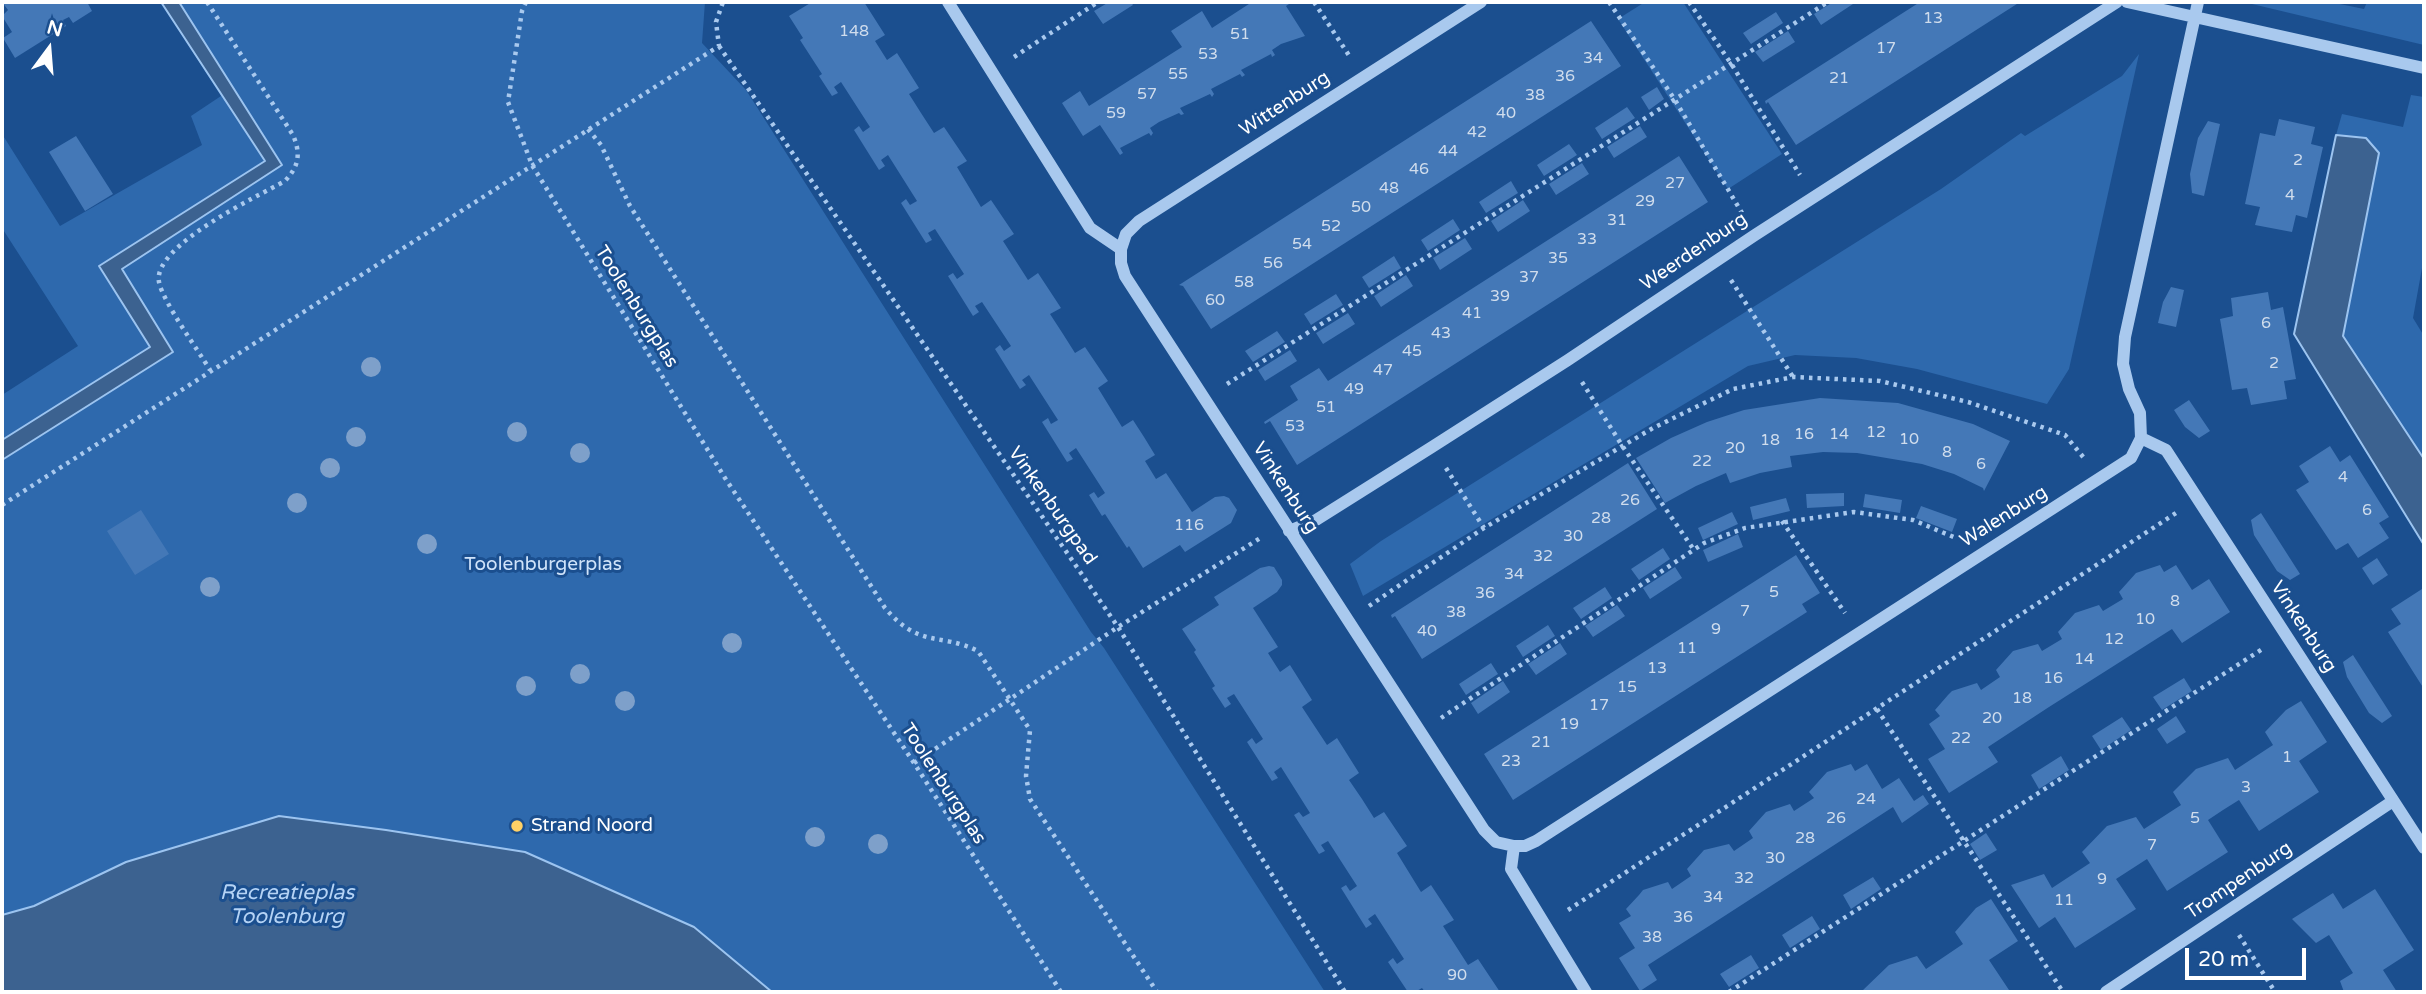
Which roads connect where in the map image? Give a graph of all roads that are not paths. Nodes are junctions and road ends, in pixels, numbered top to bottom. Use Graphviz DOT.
graph roads {
  1 [pos="948,2"];
  2 [pos="1481,2"];
  3 [pos="2117,2"];
  4 [pos="2127,2"];
  5 [pos="2199,2"];
  6 [pos="2195,17"];
  7 [pos="2424,68"];
  8 [pos="1121,249"];
  9 [pos="2141,438"];
  10 [pos="1289,531"];
  11 [pos="2393,801"];
  12 [pos="1514,846"];
  13 [pos="2424,848"];
  14 [pos="1586,992"];
  15 [pos="2106,992"];
  1 -- 8 [label="street"];
  2 -- 8 [label="street, Wittenburg"];
  3 -- 10 [label="street, Weerdenburg"];
  4 -- 6 [label="street"];
  5 -- 6 [label="street"];
  6 -- 7 [label="street"];
  6 -- 9 [label="street"];
  8 -- 10 [label="street, Vinkenburg"];
  9 -- 11 [label="street, Vinkenburg"];
  9 -- 12 [label="street, Walenburg"];
  10 -- 12 [label="street, Vinkenburg"];
  11 -- 13 [label="street, Vinkenburg"];
  11 -- 15 [label="street, Trompenburg"];
  12 -- 14 [label="street"];
}
